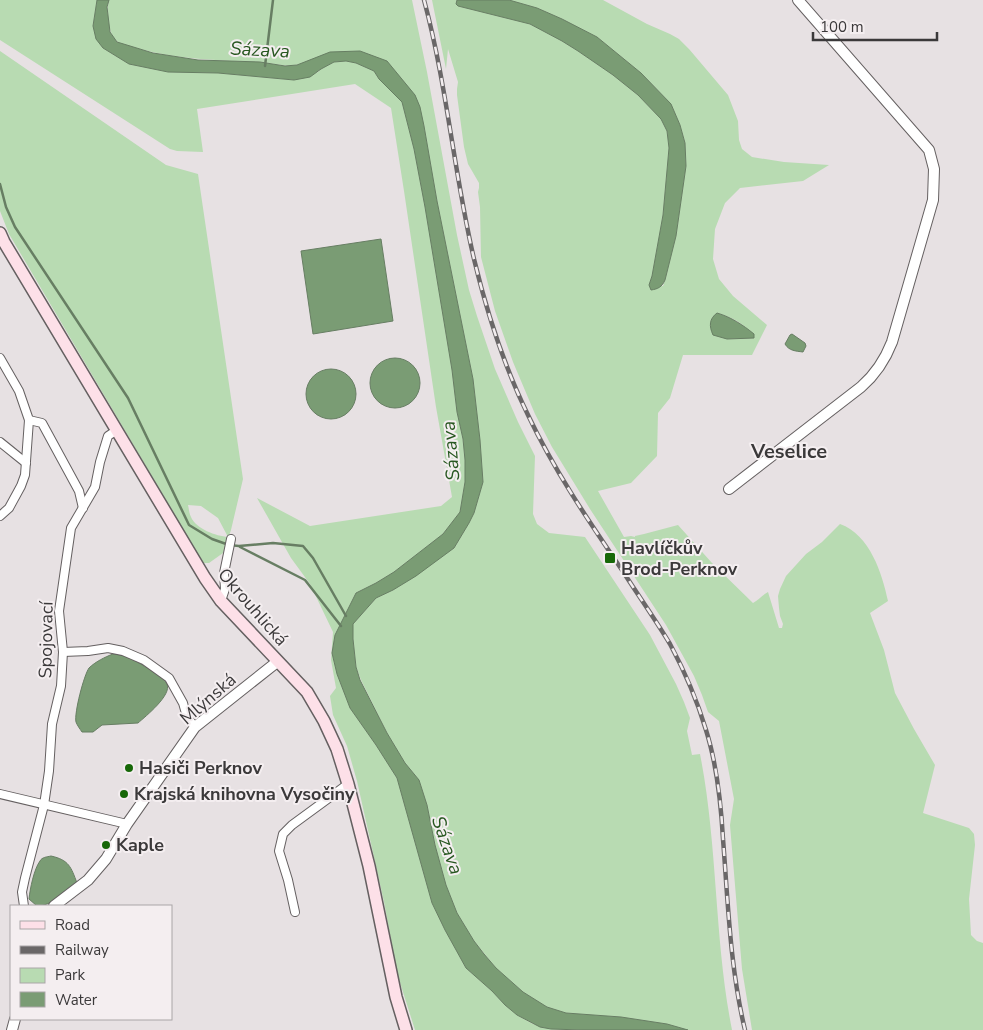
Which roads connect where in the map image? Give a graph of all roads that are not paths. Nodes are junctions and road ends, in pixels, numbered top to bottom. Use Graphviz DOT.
graph roads {
  1 [pos="798,0"];
  2 [pos="0,234"];
  3 [pos="0,358"];
  4 [pos="29,420"];
  5 [pos="117,430"];
  6 [pos="0,442"];
  7 [pos="26,463"];
  8 [pos="729,489"];
  9 [pos="83,508"];
  10 [pos="0,516"];
  11 [pos="231,539"];
  12 [pos="221,601"];
  13 [pos="63,652"];
  14 [pos="277,662"];
  15 [pos="195,727"];
  16 [pos="348,784"];
  17 [pos="0,794"];
  18 [pos="44,805"];
  19 [pos="127,824"];
  20 [pos="24,905"];
  21 [pos="55,905"];
  22 [pos="295,912"];
  23 [pos="406,1030"];
  1 -- 8 [label="street"];
  2 -- 5 [label="main road, Okrouhlická"];
  3 -- 4 [label="street"];
  4 -- 7 [label="street"];
  4 -- 9 [label="street"];
  5 -- 9 [label="street, Spojovací"];
  5 -- 12 [label="main road, Okrouhlická"];
  6 -- 7 [label="street"];
  7 -- 10 [label="street"];
  9 -- 13 [label="street, Spojovací"];
  11 -- 12 [label="street"];
  12 -- 14 [label="main road, Okrouhlická"];
  13 -- 15 [label="street"];
  13 -- 18 [label="street, Spojovací"];
  14 -- 15 [label="street, Mlýnská"];
  14 -- 16 [label="main road, Okrouhlická"];
  15 -- 19 [label="street, Mlýnská"];
  16 -- 22 [label="street"];
  16 -- 23 [label="main road, Okrouhlická"];
  17 -- 18 [label="street"];
  18 -- 19 [label="street"];
  18 -- 20 [label="street, Spojovací"];
  19 -- 21 [label="street, Mlýnská"];
}
